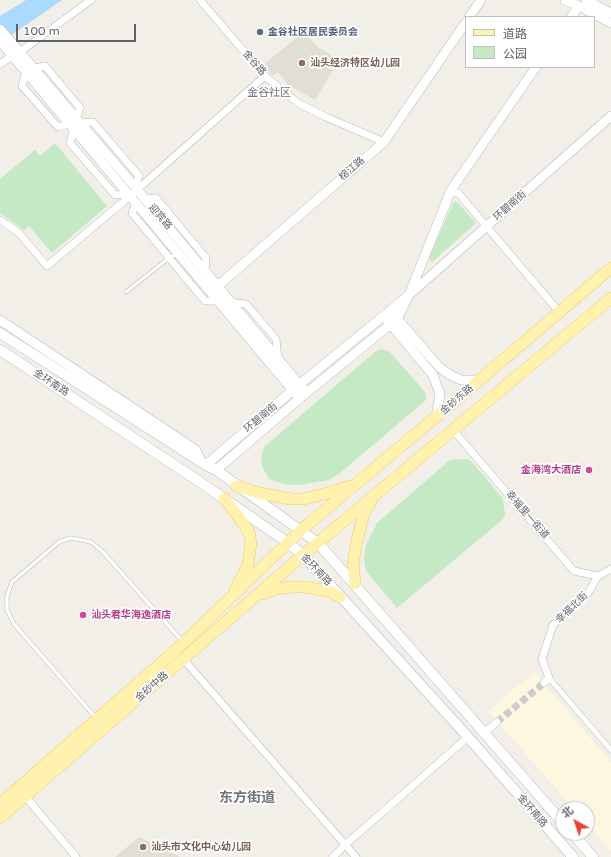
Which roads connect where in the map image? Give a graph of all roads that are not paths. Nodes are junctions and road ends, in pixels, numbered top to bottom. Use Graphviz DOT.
graph roads {
  1 [pos="91,0"];
  2 [pos="200,0"];
  3 [pos="481,0"];
  4 [pos="565,0"];
  5 [pos="582,3"];
  6 [pos="611,13"];
  7 [pos="470,16"];
  8 [pos="572,16"];
  9 [pos="465,23"];
  10 [pos="611,23"];
  11 [pos="0,29"];
  12 [pos="10,48"];
  13 [pos="0,64"];
  14 [pos="535,68"];
  15 [pos="30,70"];
  16 [pos="265,76"];
  17 [pos="54,77"];
  18 [pos="52,90"];
  19 [pos="611,116"];
  20 [pos="75,123"];
  21 [pos="384,142"];
  22 [pos="136,188"];
  23 [pos="451,190"];
  24 [pos="131,198"];
  25 [pos="0,220"];
  26 [pos="487,226"];
  27 [pos="178,254"];
  28 [pos="169,258"];
  29 [pos="611,268"];
  30 [pos="213,289"];
  31 [pos="126,292"];
  32 [pos="409,295"];
  33 [pos="610,300"];
  34 [pos="218,301"];
  35 [pos="387,313"];
  36 [pos="560,313"];
  37 [pos="0,320"];
  38 [pos="394,322"];
  39 [pos="0,333"];
  40 [pos="0,350"];
  41 [pos="479,380"];
  42 [pos="296,388"];
  43 [pos="303,396"];
  44 [pos="436,417"];
  45 [pos="454,430"];
  46 [pos="203,464"];
  47 [pos="216,470"];
  48 [pos="356,483"];
  49 [pos="236,486"];
  50 [pos="374,496"];
  51 [pos="224,498"];
  52 [pos="301,530"];
  53 [pos="287,542"];
  54 [pos="318,543"];
  55 [pos="303,555"];
  56 [pos="611,569"];
  57 [pos="598,576"];
  58 [pos="354,584"];
  59 [pos="232,596"];
  60 [pos="256,596"];
  61 [pos="340,597"];
  62 [pos="183,643"];
  63 [pos="184,660"];
  64 [pos="547,681"];
  65 [pos="97,719"];
  66 [pos="498,722"];
  67 [pos="484,733"];
  68 [pos="468,737"];
  69 [pos="611,750"];
  70 [pos="25,796"];
  71 [pos="0,804"];
  72 [pos="555,814"];
  73 [pos="0,818"];
  74 [pos="579,841"];
  75 [pos="345,845"];
  76 [pos="76,857"];
  77 [pos="333,857"];
  78 [pos="356,857"];
  79 [pos="573,857"];
  80 [pos="593,857"];
  1 -- 12 [label="street"];
  2 -- 16 [label="street, 金谷路"];
  3 -- 7 [label="street"];
  4 -- 5 [label="street"];
  5 -- 6 [label="street"];
  5 -- 8 [label="street"];
  5 -- 10 [label="street"];
  9 -- 21 [label="street, 榕江路"];
  11 -- 12 [label="street, 迎宾路"];
  12 -- 13 [label="street"];
  12 -- 15 [label="street, 迎宾路"];
  14 -- 23 [label="street"];
  15 -- 17 [label="street"];
  15 -- 18 [label="street, 迎宾路"];
  15 -- 20 [label="street, 迎宾路"];
  16 -- 21 [label="street, 金谷路"];
  16 -- 22 [label="street"];
  17 -- 18 [label="street"];
  17 -- 20 [label="street"];
  18 -- 20 [label="street, 迎宾路"];
  19 -- 26 [label="street, 环碧南街"];
  20 -- 22 [label="street, 迎宾路"];
  20 -- 24 [label="street, 迎宾路"];
  21 -- 30 [label="street, 榕江路"];
  22 -- 24 [label="street"];
  22 -- 30 [label="street, 迎宾路"];
  23 -- 26 [label="street"];
  23 -- 32 [label="street"];
  24 -- 25 [label="street"];
  24 -- 27 [label="street, 迎宾路"];
  24 -- 28 [label="street"];
  26 -- 32 [label="street, 环碧南街"];
  26 -- 36 [label="street"];
  27 -- 28 [label="lane"];
  27 -- 30 [label="street, 迎宾路"];
  28 -- 31 [label="lane"];
  28 -- 34 [label="street"];
  29 -- 36 [label="main road, 金砂东路"];
  30 -- 34 [label="street, 迎宾路"];
  30 -- 42 [label="street, 迎宾路"];
  32 -- 35 [label="street, 环碧南街"];
  32 -- 38 [label="street, 环碧南街"];
  33 -- 45 [label="main road, 金砂东路"];
  34 -- 42 [label="street, 迎宾路"];
  35 -- 38 [label="street"];
  35 -- 42 [label="street, 环碧南街"];
  36 -- 41 [label="main road, 金砂东路"];
  37 -- 46 [label="street"];
  38 -- 41 [label="street"];
  38 -- 43 [label="street, 环碧南街"];
  38 -- 44 [label="street"];
  39 -- 46 [label="main road, 金环南路"];
  40 -- 51 [label="main road, 金环南路"];
  41 -- 44 [label="main road, 金砂东路"];
  42 -- 43 [label="street, 迎宾路"];
  42 -- 46 [label="street, 环碧南街"];
  43 -- 47 [label="street, 环碧南街"];
  44 -- 48 [label="main road, 金砂东路"];
  45 -- 50 [label="main road, 金砂东路"];
  45 -- 57 [label="street, 幸福里一街道"];
  46 -- 47 [label="main road, 金环南路"];
  47 -- 49 [label="main road, 金环南路"];
  48 -- 49 [label="main road"];
  48 -- 52 [label="main road, 金砂东路"];
  49 -- 52 [label="main road, 金环南路"];
  50 -- 54 [label="main road, 金砂东路"];
  50 -- 58 [label="main road"];
  51 -- 53 [label="main road, 金环南路"];
  51 -- 59 [label="main road"];
  52 -- 53 [label="main road, 金砂东路"];
  52 -- 54 [label="main road, 金环南路"];
  53 -- 55 [label="main road, 金环南路"];
  53 -- 59 [label="main road, 金砂中路"];
  54 -- 55 [label="main road, 金砂东路"];
  54 -- 58 [label="main road, 金环南路"];
  55 -- 60 [label="main road, 金砂中路"];
  55 -- 61 [label="main road, 金环南路"];
  56 -- 57 [label="street"];
  57 -- 64 [label="street, 幸福北街"];
  58 -- 67 [label="main road, 金环南路"];
  59 -- 62 [label="main road, 金砂中路"];
  60 -- 61 [label="main road"];
  60 -- 63 [label="main road, 金砂中路"];
  61 -- 68 [label="main road, 金环南路"];
  62 -- 65 [label="main road, 金砂中路"];
  62 -- 65 [label="lane"];
  63 -- 70 [label="main road, 金砂中路"];
  63 -- 75 [label="street"];
  64 -- 69 [label="street"];
  65 -- 71 [label="main road, 金砂中路"];
  66 -- 67 [label="street"];
  67 -- 72 [label="main road, 金环南路"];
  68 -- 75 [label="street"];
  68 -- 79 [label="main road, 金环南路"];
  70 -- 73 [label="main road, 金砂中路"];
  70 -- 76 [label="street"];
  74 -- 80 [label="main road"];
  75 -- 77 [label="street"];
  75 -- 78 [label="street"];
}
